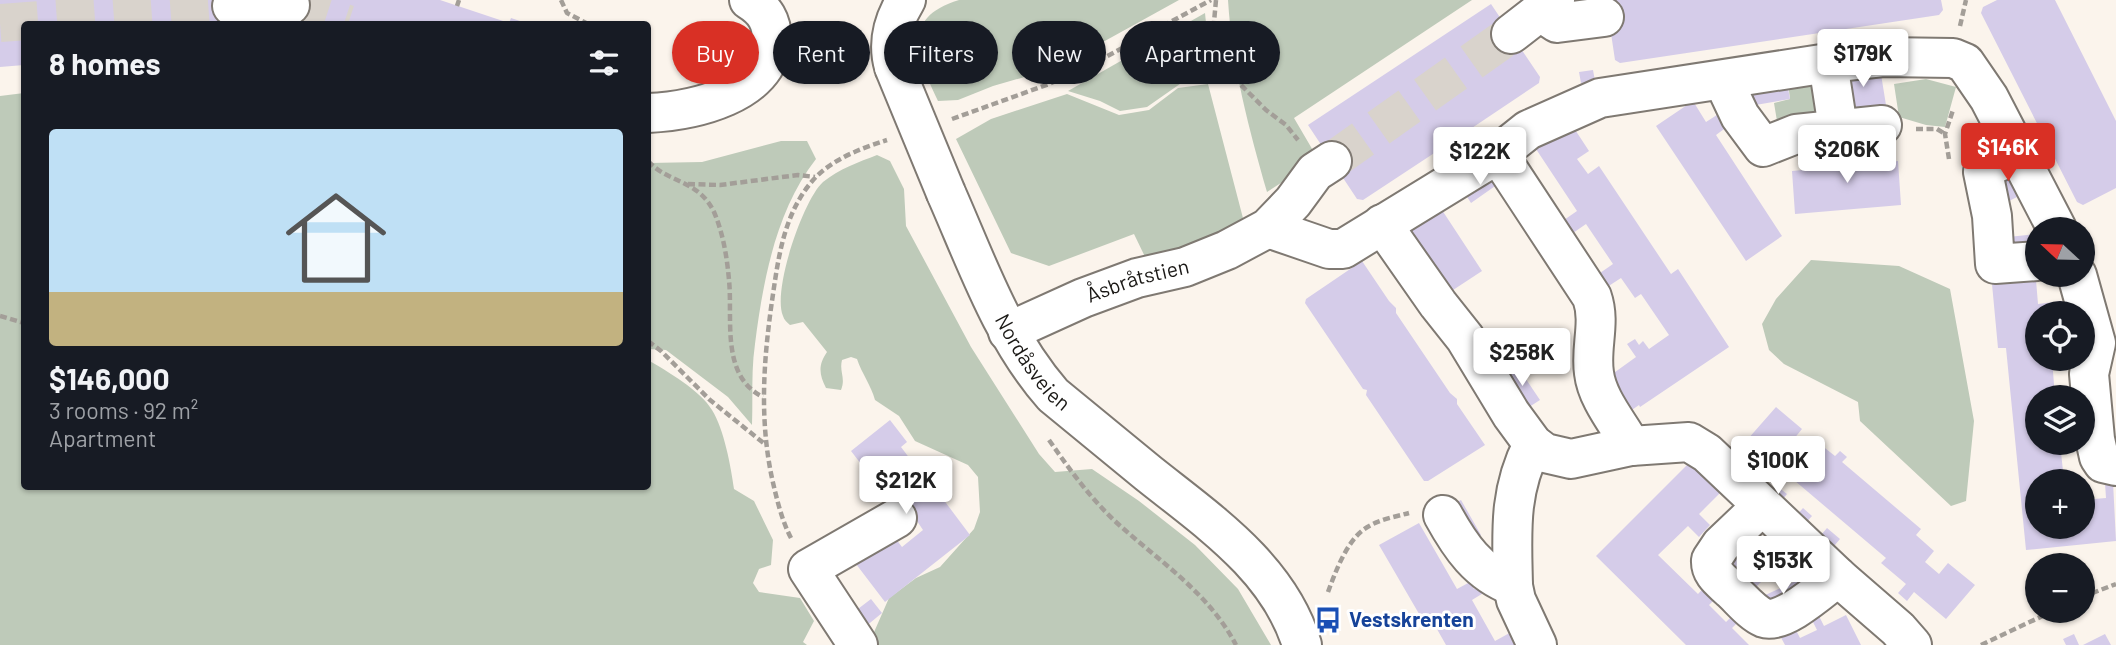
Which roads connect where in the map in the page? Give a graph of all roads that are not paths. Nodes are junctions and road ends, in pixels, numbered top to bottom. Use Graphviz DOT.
graph roads {
  1 [pos="749,0"];
  2 [pos="906,0"];
  3 [pos="1551,4"];
  4 [pos="290,5"];
  5 [pos="232,6"];
  6 [pos="1604,17"];
  7 [pos="1511,33"];
  8 [pos="1828,63"];
  9 [pos="1723,80"];
  10 [pos="651,113"];
  11 [pos="1882,125"];
  12 [pos="1838,128"];
  13 [pos="1498,154"];
  14 [pos="2017,155"];
  15 [pos="1324,167"];
  16 [pos="2051,217"];
  17 [pos="1382,224"];
  18 [pos="1268,228"];
  19 [pos="2025,262"];
  20 [pos="2080,287"];
  21 [pos="1008,332"];
  22 [pos="2096,343"];
  23 [pos="2116,377"];
  24 [pos="1533,444"];
  25 [pos="1631,446"];
  26 [pos="2116,466"];
  27 [pos="1762,506"];
  28 [pos="1443,515"];
  29 [pos="897,517"];
  30 [pos="1838,577"];
  31 [pos="1513,586"];
  32 [pos="858,645"];
  33 [pos="1302,645"];
  34 [pos="1538,645"];
  35 [pos="1912,645"];
  1 -- 10 [label="street"];
  2 -- 21 [label="street, Nordåsveien, bridge"];
  3 -- 6 [label="street"];
  3 -- 7 [label="street"];
  4 -- 5 [label="street"];
  8 -- 9 [label="street"];
  8 -- 12 [label="street"];
  8 -- 14 [label="street"];
  9 -- 12 [label="street"];
  9 -- 13 [label="street"];
  11 -- 12 [label="street"];
  13 -- 17 [label="street"];
  13 -- 25 [label="street"];
  14 -- 16 [label="street"];
  14 -- 19 [label="street"];
  15 -- 18 [label="street, Åsbråtstien"];
  17 -- 18 [label="street"];
  17 -- 24 [label="street"];
  18 -- 21 [label="street, Åsbråtstien"];
  20 -- 22 [label="street"];
  21 -- 33 [label="street, Nordåsveien"];
  22 -- 23 [label="street"];
  22 -- 26 [label="street"];
  24 -- 25 [label="street"];
  24 -- 31 [label="street"];
  25 -- 27 [label="street"];
  27 -- 30 [label="street"];
  27 -- 30 [label="street"];
  28 -- 31 [label="street"];
  29 -- 32 [label="street"];
  30 -- 35 [label="street"];
  31 -- 34 [label="street"];
}
